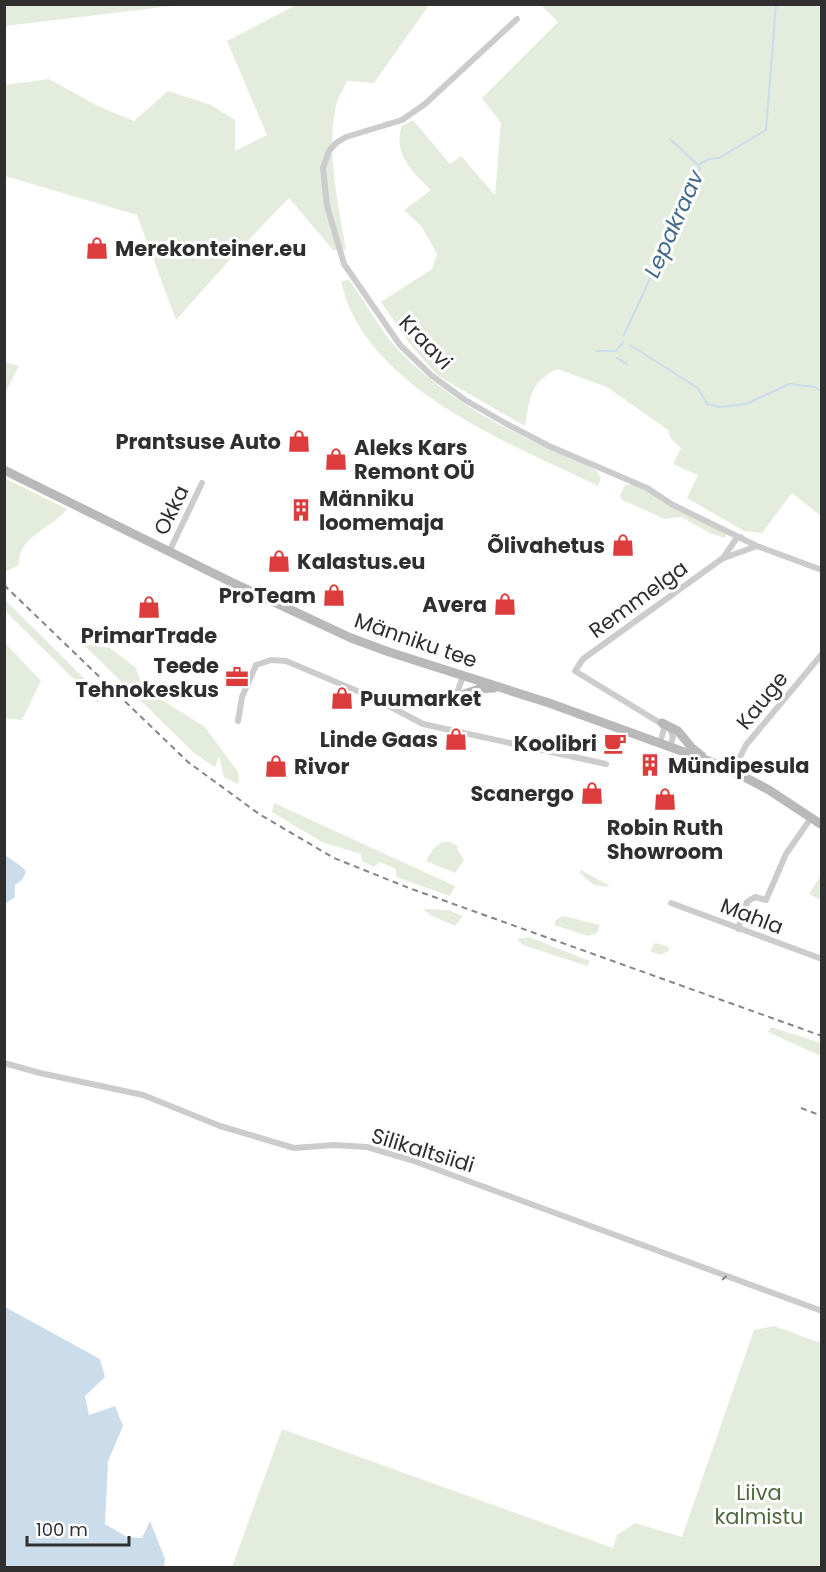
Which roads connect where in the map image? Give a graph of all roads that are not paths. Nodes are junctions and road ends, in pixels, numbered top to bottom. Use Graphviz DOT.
graph roads {
  1 [pos="517,19"];
  2 [pos="4,470"];
  3 [pos="202,483"];
  4 [pos="741,537"];
  5 [pos="757,546"];
  6 [pos="169,552"];
  7 [pos="723,558"];
  8 [pos="822,570"];
  9 [pos="822,654"];
  10 [pos="463,676"];
  11 [pos="499,687"];
  12 [pos="374,698"];
  13 [pos="447,700"];
  14 [pos="238,721"];
  15 [pos="662,723"];
  16 [pos="665,745"];
  17 [pos="706,760"];
  18 [pos="606,764"];
  19 [pos="733,771"];
  20 [pos="811,818"];
  21 [pos="822,825"];
  22 [pos="671,903"];
  23 [pos="738,929"];
  24 [pos="822,959"];
  25 [pos="4,1063"];
  26 [pos="822,1311"];
  1 -- 4 [label="street, Kraavi"];
  2 -- 6 [label="street, Männiku tee"];
  3 -- 6 [label="street, Okka"];
  4 -- 5 [label="street, Kraavi"];
  4 -- 7 [label="street, Remmelga"];
  5 -- 7 [label="street, Remmelga"];
  5 -- 8 [label="street, Kraavi"];
  6 -- 10 [label="street, Männiku tee"];
  7 -- 15 [label="street, Remmelga"];
  9 -- 19 [label="street, Kauge"];
  10 -- 11 [label="street, Männiku tee"];
  10 -- 13 [label="street"];
  11 -- 13 [label="street"];
  11 -- 16 [label="street, Männiku tee"];
  12 -- 13 [label="street"];
  12 -- 14 [label="street"];
  12 -- 18 [label="street"];
  15 -- 16 [label="street"];
  15 -- 17 [label="street"];
  16 -- 17 [label="street, Männiku tee"];
  17 -- 19 [label="street, Männiku tee"];
  19 -- 20 [label="street, Männiku tee"];
  20 -- 21 [label="street, Männiku tee"];
  20 -- 23 [label="street"];
  22 -- 23 [label="street, Mahla"];
  23 -- 24 [label="street, Mahla"];
  25 -- 26 [label="street, Silikaltsiidi"];
}
